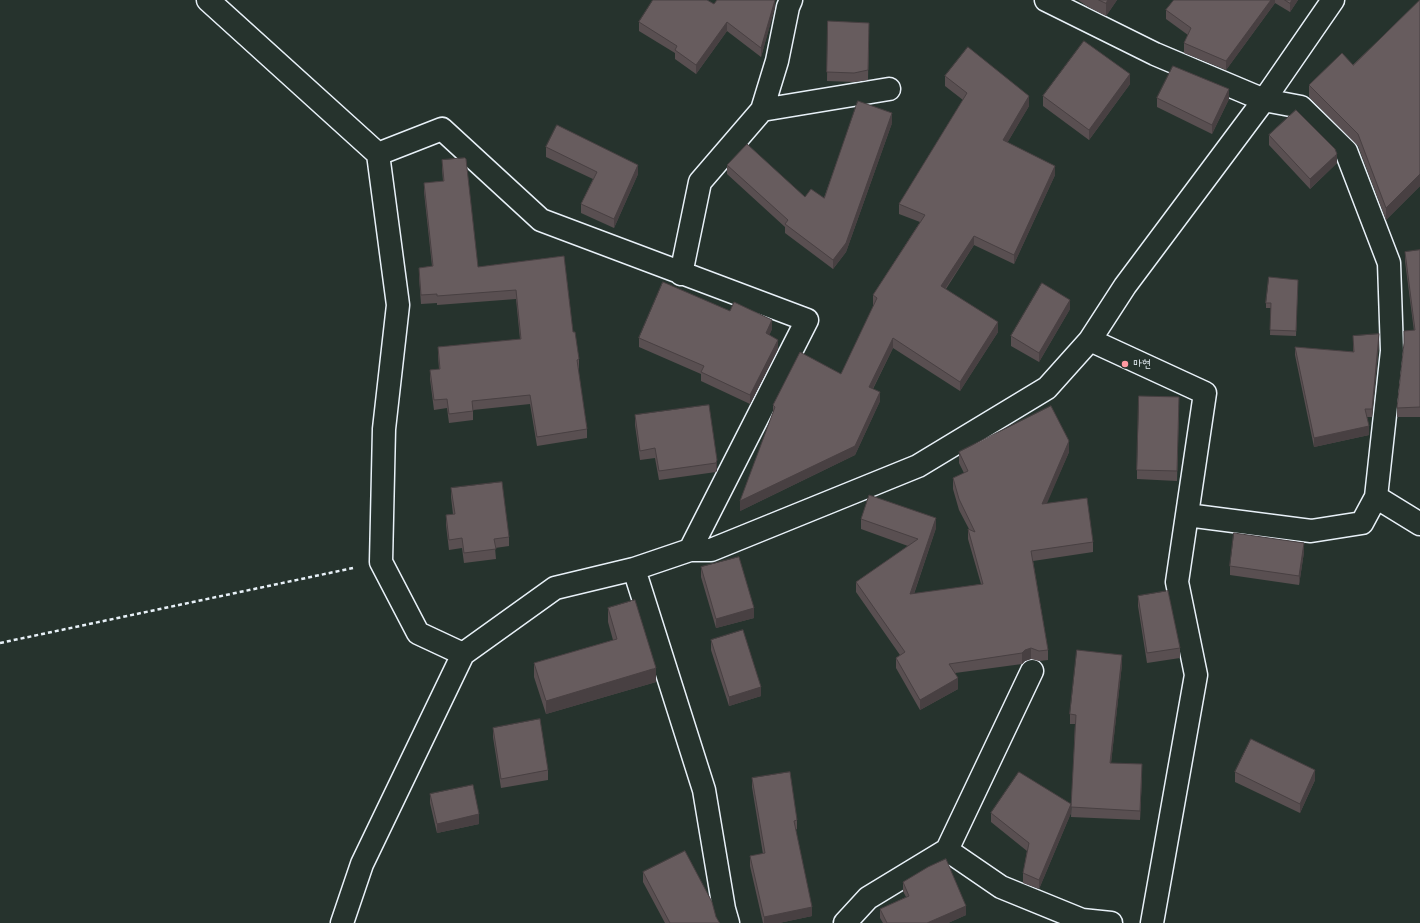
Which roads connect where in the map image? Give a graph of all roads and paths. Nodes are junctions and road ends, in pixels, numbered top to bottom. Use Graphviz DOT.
graph roads {
  1 [pos="208,0"];
  2 [pos="791,0"];
  3 [pos="1046,0"];
  4 [pos="1333,0"];
  5 [pos="889,88"];
  6 [pos="1264,100"];
  7 [pos="762,110"];
  8 [pos="378,154"];
  9 [pos="681,274"];
  10 [pos="1090,340"];
  11 [pos="1376,497"];
  12 [pos="1187,516"];
  13 [pos="1420,524"];
  14 [pos="690,550"];
  15 [pos="381,562"];
  16 [pos="634,569"];
  17 [pos="0,643"];
  18 [pos="463,654"];
  19 [pos="1032,671"];
  20 [pos="947,850"];
  21 [pos="342,923"];
  22 [pos="728,923"];
  23 [pos="845,923"];
  24 [pos="1111,923"];
  25 [pos="1152,923"];
  1 -- 8 [label="street"];
  2 -- 7 [label="street"];
  3 -- 6 [label="street"];
  4 -- 6 [label="street"];
  5 -- 7 [label="street"];
  6 -- 10 [label="street"];
  6 -- 11 [label="street"];
  7 -- 9 [label="street"];
  8 -- 9 [label="street"];
  8 -- 15 [label="street"];
  9 -- 14 [label="street"];
  10 -- 12 [label="street"];
  10 -- 14 [label="street"];
  11 -- 12 [label="street"];
  11 -- 13 [label="street"];
  12 -- 25 [label="street"];
  14 -- 16 [label="street"];
  15 -- 17 [label="path"];
  15 -- 18 [label="street"];
  16 -- 18 [label="street"];
  16 -- 22 [label="street"];
  18 -- 21 [label="street"];
  19 -- 20 [label="street"];
  20 -- 23 [label="street"];
  20 -- 24 [label="street"];
}
